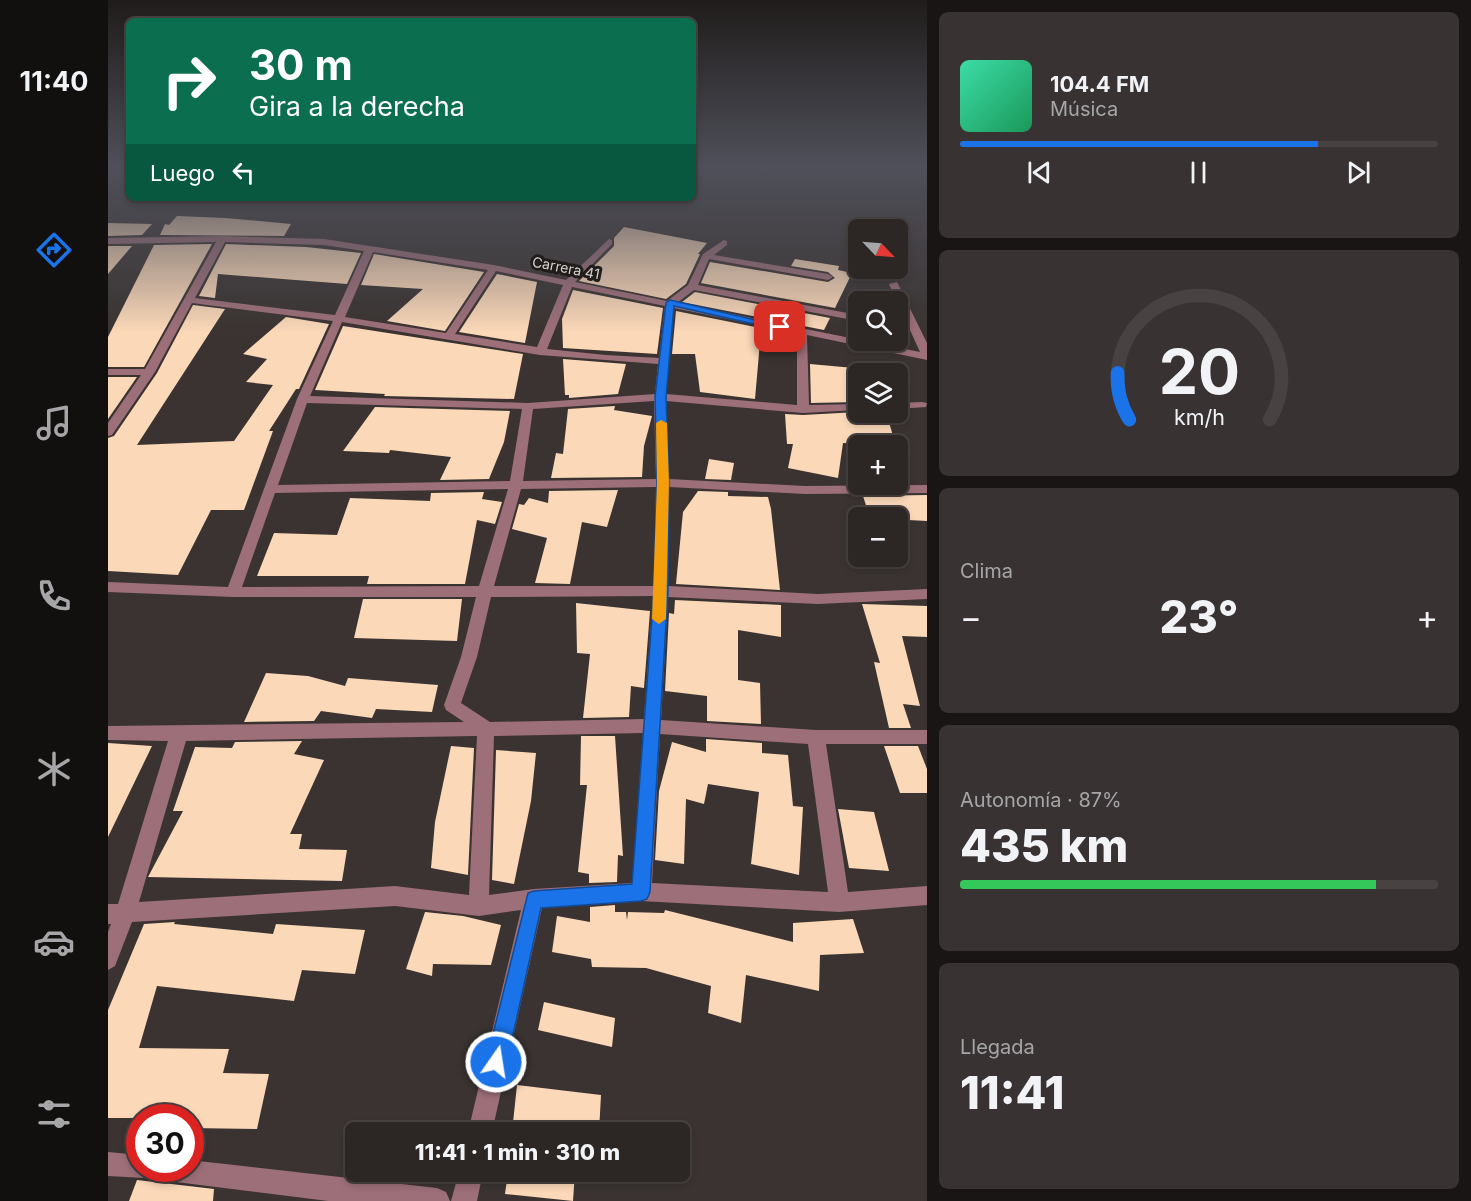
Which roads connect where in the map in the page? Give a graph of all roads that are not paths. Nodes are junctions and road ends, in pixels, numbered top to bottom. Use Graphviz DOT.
graph roads {
  1 [pos="222,239"];
  2 [pos="108,241"];
  3 [pos="609,242"];
  4 [pos="724,243"];
  5 [pos="370,248"];
  6 [pos="706,256"];
  7 [pos="494,268"];
  8 [pos="828,277"];
  9 [pos="569,282"];
  10 [pos="894,284"];
  11 [pos="692,287"];
  12 [pos="188,300"];
  13 [pos="670,303"];
  14 [pos="848,316"];
  15 [pos="340,318"];
  16 [pos="908,328"];
  17 [pos="913,329"];
  18 [pos="802,332"];
  19 [pos="449,336"];
  20 [pos="540,352"];
  21 [pos="927,356"];
  22 [pos="664,361"];
  23 [pos="108,372"];
  24 [pos="149,372"];
  25 [pos="660,397"];
  26 [pos="303,399"];
  27 [pos="922,405"];
  28 [pos="528,406"];
  29 [pos="908,406"];
  30 [pos="848,407"];
  31 [pos="802,409"];
  32 [pos="108,432"];
  33 [pos="663,483"];
  34 [pos="516,485"];
  35 [pos="273,489"];
  36 [pos="927,489"];
  37 [pos="108,587"];
  38 [pos="661,591"];
  39 [pos="233,592"];
  40 [pos="485,592"];
  41 [pos="927,594"];
  42 [pos="651,726"];
  43 [pos="486,728"];
  44 [pos="108,733"];
  45 [pos="180,734"];
  46 [pos="927,736"];
  47 [pos="816,737"];
  48 [pos="641,892"];
  49 [pos="927,895"];
  50 [pos="534,899"];
  51 [pos="839,902"];
  52 [pos="480,906"];
  53 [pos="116,914"];
  54 [pos="108,959"];
  55 [pos="482,1122"];
  56 [pos="108,1164"];
  57 [pos="126,1166"];
  58 [pos="204,1174"];
  59 [pos="469,1182"];
  60 [pos="438,1201"];
  61 [pos="464,1201"];
  1 -- 2 [label="street, Carrera 41"];
  1 -- 5 [label="street, Carrera 41"];
  1 -- 12 [label="street"];
  3 -- 9 [label="street"];
  4 -- 6 [label="street"];
  5 -- 7 [label="street, Carrera 41"];
  5 -- 15 [label="street"];
  6 -- 8 [label="street"];
  6 -- 11 [label="street"];
  7 -- 9 [label="street, Carrera 41"];
  7 -- 19 [label="street"];
  9 -- 13 [label="street, Carrera 41"];
  9 -- 20 [label="street"];
  10 -- 17 [label="street"];
  11 -- 13 [label="street"];
  11 -- 14 [label="street"];
  12 -- 15 [label="street"];
  12 -- 24 [label="street"];
  13 -- 18 [label="street, Carrera 41"];
  13 -- 22 [label="street"];
  15 -- 19 [label="street"];
  15 -- 26 [label="street"];
  16 -- 17 [label="street"];
  17 -- 21 [label="street"];
  18 -- 21 [label="street, Carrera 41"];
  18 -- 31 [label="street"];
  19 -- 20 [label="street"];
  20 -- 22 [label="street"];
  22 -- 25 [label="street"];
  23 -- 24 [label="street"];
  24 -- 32 [label="street"];
  25 -- 28 [label="street"];
  25 -- 31 [label="street"];
  25 -- 33 [label="street"];
  26 -- 28 [label="street"];
  26 -- 35 [label="street"];
  27 -- 29 [label="street"];
  28 -- 34 [label="street"];
  30 -- 31 [label="street"];
  33 -- 34 [label="street"];
  33 -- 36 [label="street"];
  33 -- 38 [label="street"];
  34 -- 35 [label="street"];
  34 -- 40 [label="street"];
  35 -- 39 [label="street"];
  37 -- 39 [label="street"];
  38 -- 40 [label="street"];
  38 -- 41 [label="street"];
  38 -- 42 [label="street"];
  39 -- 40 [label="street"];
  40 -- 43 [label="street"];
  42 -- 43 [label="street"];
  42 -- 47 [label="street"];
  42 -- 48 [label="street"];
  43 -- 45 [label="street"];
  43 -- 52 [label="street"];
  44 -- 45 [label="street"];
  45 -- 53 [label="street"];
  46 -- 47 [label="street"];
  47 -- 51 [label="street"];
  48 -- 50 [label="street"];
  48 -- 51 [label="street"];
  49 -- 51 [label="street"];
  50 -- 52 [label="street"];
  50 -- 55 [label="street"];
  52 -- 53 [label="street"];
  53 -- 54 [label="street"];
  56 -- 57 [label="street"];
  58 -- 60 [label="street"];
  59 -- 61 [label="street"];
}
